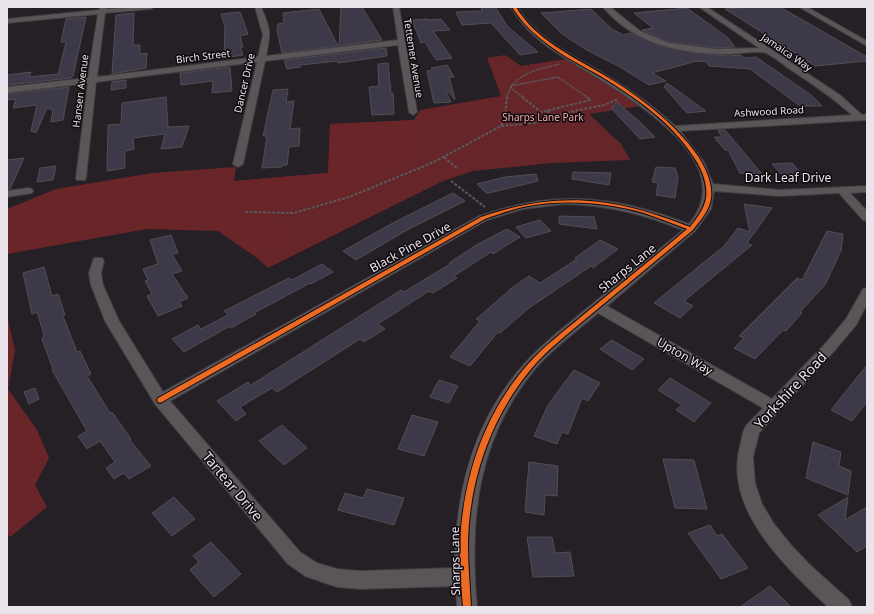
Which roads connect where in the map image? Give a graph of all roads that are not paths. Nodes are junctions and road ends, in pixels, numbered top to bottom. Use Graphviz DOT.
graph roads {
  1 [pos="151,7"];
  2 [pos="258,7"];
  3 [pos="396,7"];
  4 [pos="514,7"];
  5 [pos="606,7"];
  6 [pos="702,7"];
  7 [pos="802,7"];
  8 [pos="102,9"];
  9 [pos="7,21"];
  10 [pos="402,42"];
  11 [pos="867,44"];
  12 [pos="765,50"];
  13 [pos="261,59"];
  14 [pos="92,80"];
  15 [pos="7,90"];
  16 [pos="413,112"];
  17 [pos="863,117"];
  18 [pos="673,128"];
  19 [pos="238,164"];
  20 [pos="81,178"];
  21 [pos="710,187"];
  22 [pos="867,189"];
  23 [pos="842,190"];
  24 [pos="28,191"];
  25 [pos="7,194"];
  26 [pos="867,218"];
  27 [pos="691,229"];
  28 [pos="98,261"];
  29 [pos="867,292"];
  30 [pos="597,306"];
  31 [pos="160,400"];
  32 [pos="773,406"];
  33 [pos="464,577"];
  34 [pos="467,607"];
  35 [pos="842,607"];
  1 -- 8 [label="street"];
  2 -- 13 [label="street, Dancer Drive"];
  3 -- 10 [label="street, Tettemer Avenue"];
  4 -- 18 [label="street"];
  5 -- 12 [label="street"];
  6 -- 12 [label="street, Jamaica Way"];
  7 -- 11 [label="street"];
  8 -- 9 [label="street"];
  8 -- 14 [label="street, Hansen Avenue"];
  10 -- 13 [label="street, Birch Street"];
  10 -- 16 [label="street, Tettemer Avenue"];
  12 -- 17 [label="street, Jamaica Way"];
  13 -- 14 [label="street, Birch Street"];
  13 -- 19 [label="street, Dancer Drive"];
  14 -- 15 [label="street, Birch Street"];
  14 -- 20 [label="street, Hansen Avenue"];
  17 -- 18 [label="street, Ashwood Road"];
  18 -- 21 [label="street"];
  21 -- 23 [label="street, Dark Leaf Drive"];
  21 -- 27 [label="street, Sharps Lane"];
  22 -- 23 [label="street, Dark Leaf Drive"];
  23 -- 26 [label="street"];
  24 -- 25 [label="street"];
  27 -- 30 [label="street, Sharps Lane"];
  27 -- 31 [label="street, Black Pine Drive"];
  28 -- 31 [label="street, Tartear Drive"];
  29 -- 32 [label="street, Yorkshire Road"];
  30 -- 32 [label="street, Upton Way"];
  30 -- 33 [label="street, Sharps Lane"];
  31 -- 33 [label="street, Tartear Drive"];
  32 -- 35 [label="street, Yorkshire Road"];
  33 -- 34 [label="street, Sharps Lane"];
}
